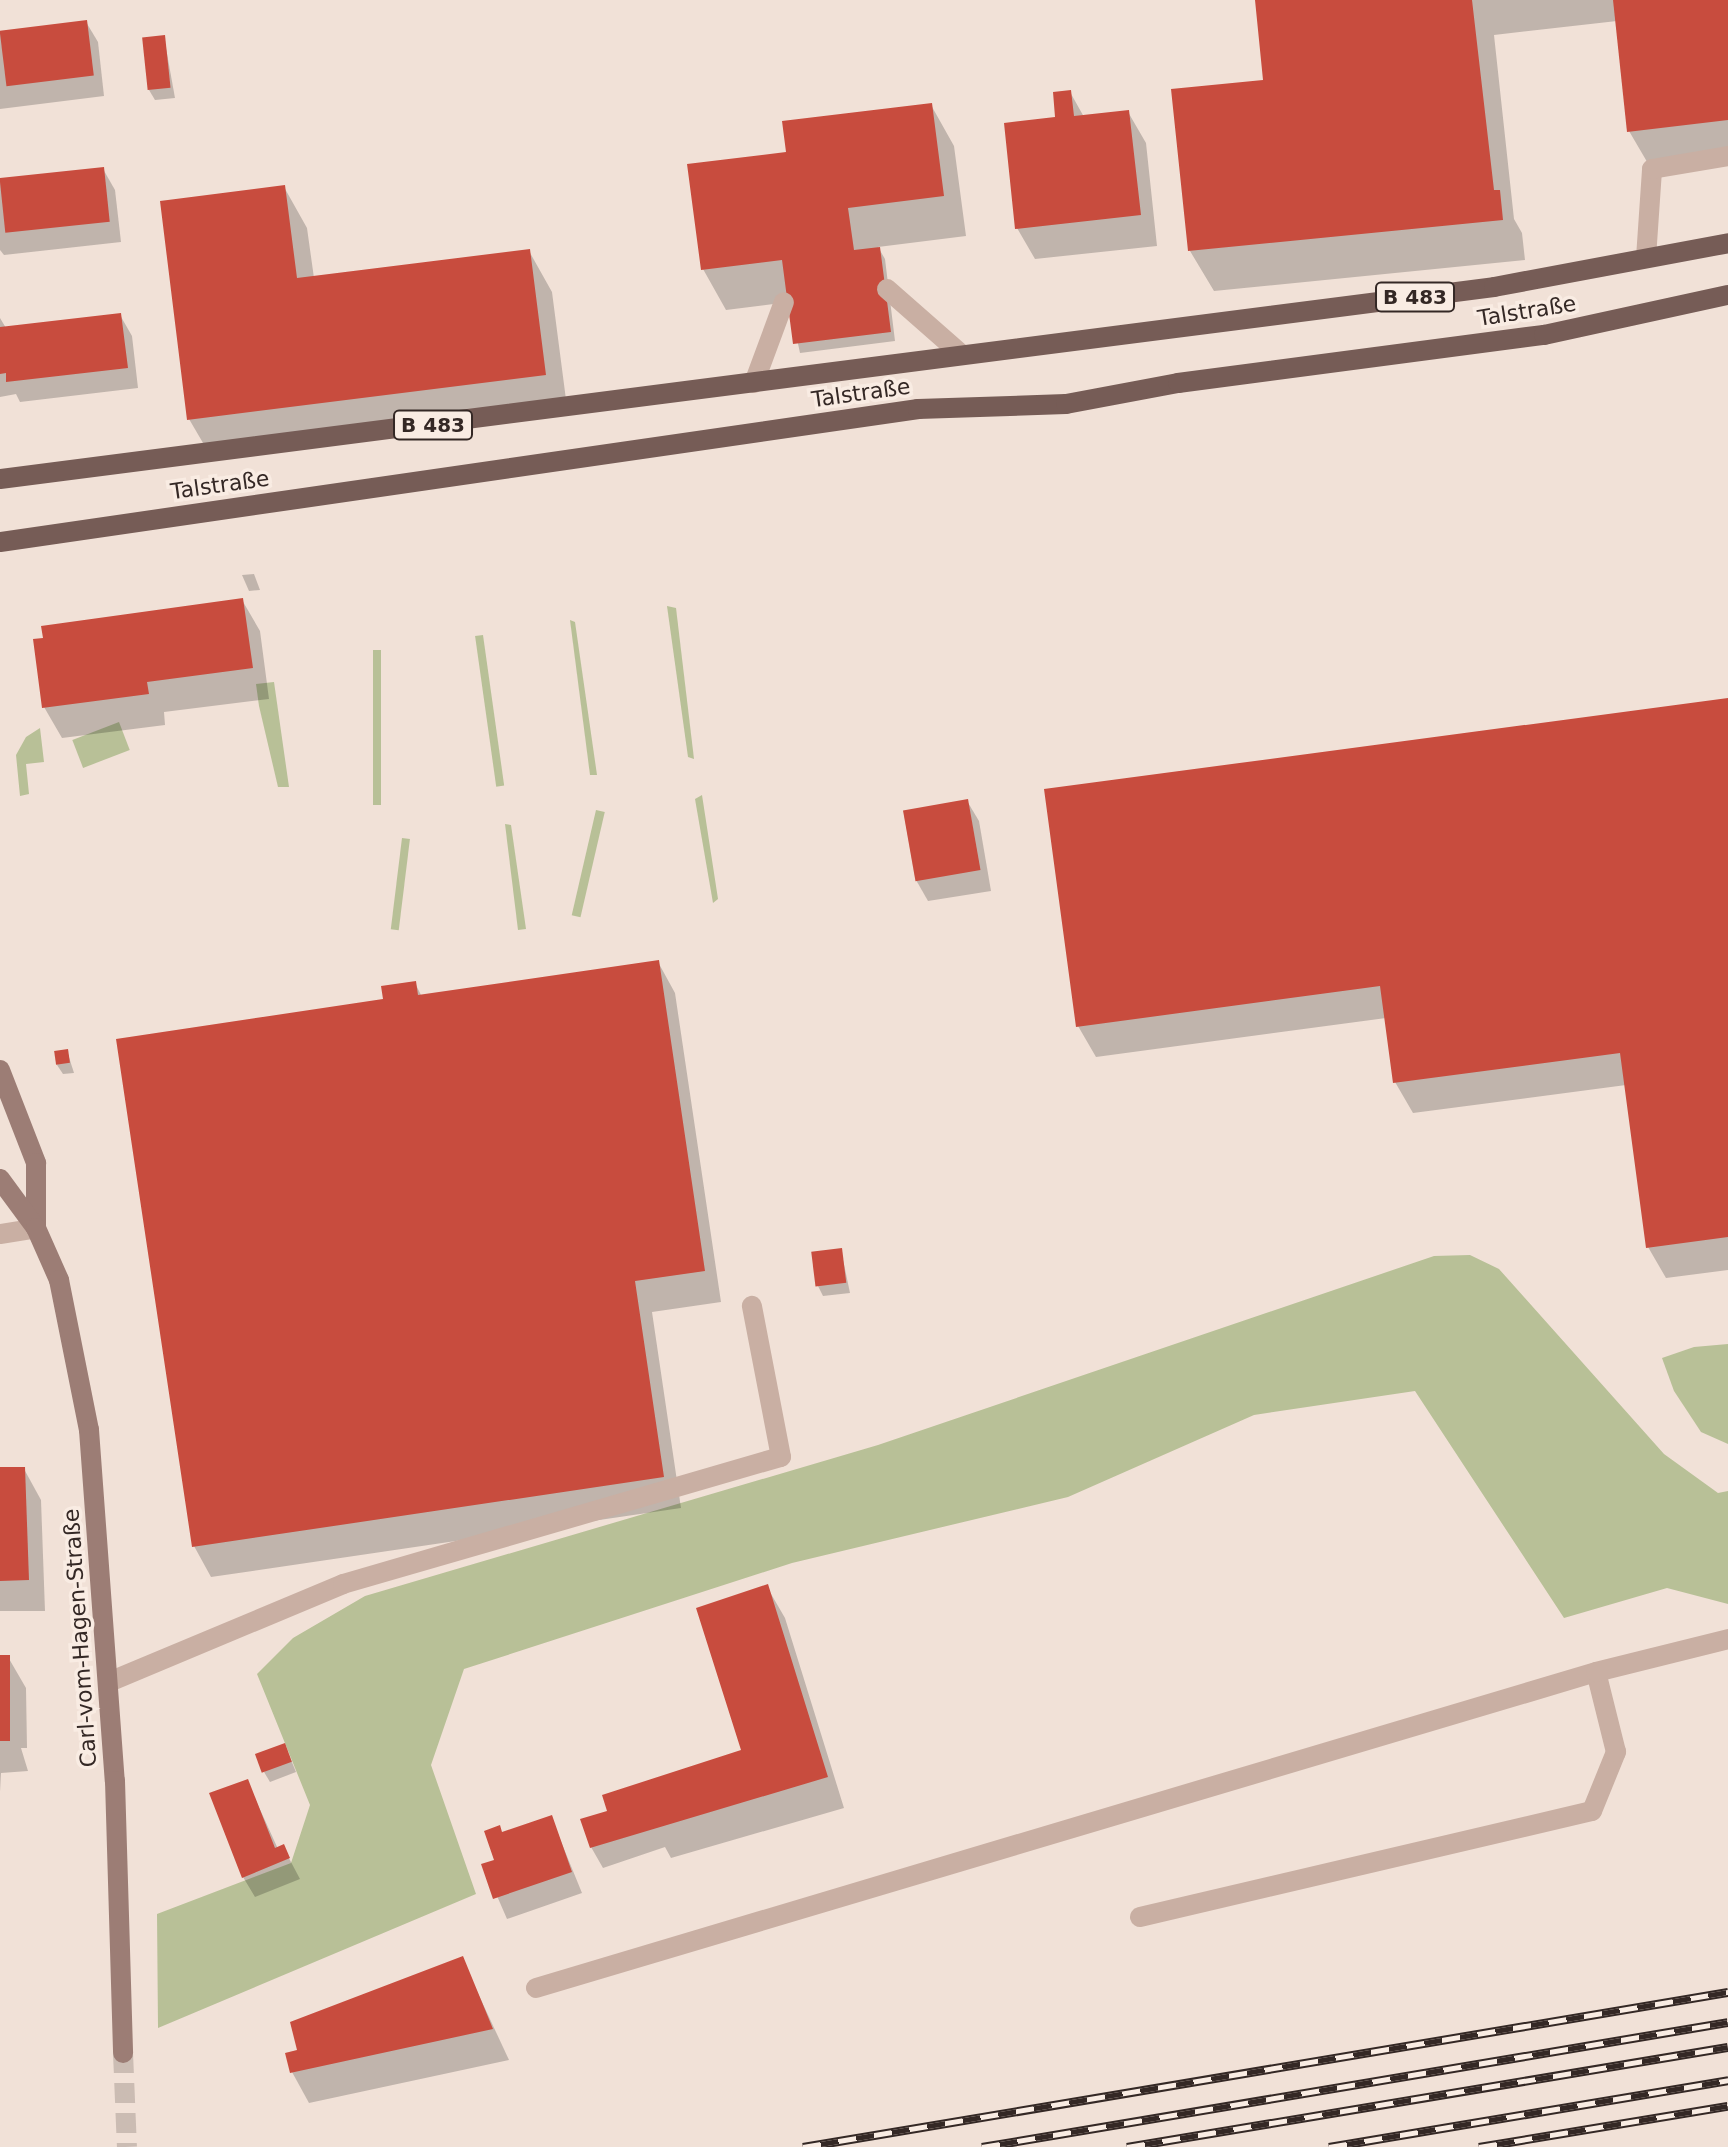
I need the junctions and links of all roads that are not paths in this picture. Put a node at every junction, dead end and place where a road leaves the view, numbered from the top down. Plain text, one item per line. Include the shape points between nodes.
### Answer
1 (1728, 156) edge
2 (1728, 243) edge
3 (1646, 258) junction
4 (887, 289) dead end
5 (1728, 295) edge
6 (784, 302) dead end
7 (962, 355) junction
8 (754, 383) junction
9 (0, 479) edge
10 (0, 542) edge
11 (0, 1070) edge
12 (0, 1179) edge
13 (36, 1228) junction
14 (0, 1234) edge
15 (752, 1306) dead end
16 (1728, 1639) edge
17 (1596, 1672) junction
18 (109, 1682) junction
19 (1140, 1917) dead end
20 (536, 1988) dead end
21 (123, 2053) tunnel mouth

1 - 3 street via 1652,169
2 - 3 main road, Talstraße / B 483
3 - 7 main road, Talstraße / B 483 via 1494,287
4 - 7 street
5 - 10 main road, Talstraße / B 483 via 1544,335 1178,383 1066,404 918,409
6 - 8 street
7 - 8 main road, Talstraße / B 483
8 - 9 main road, Talstraße / B 483
11 - 13 street, Carl-vom-Hagen-Straße via 36,1163
12 - 13 street, Carl-vom-Hagen-Straße
13 - 14 street
13 - 18 street, Carl-vom-Hagen-Straße via 59,1280 89,1430
15 - 18 street via 781,1457 343,1584
16 - 17 street
17 - 19 street via 1616,1752 1592,1811
17 - 20 street
18 - 21 street, Carl-vom-Hagen-Straße

